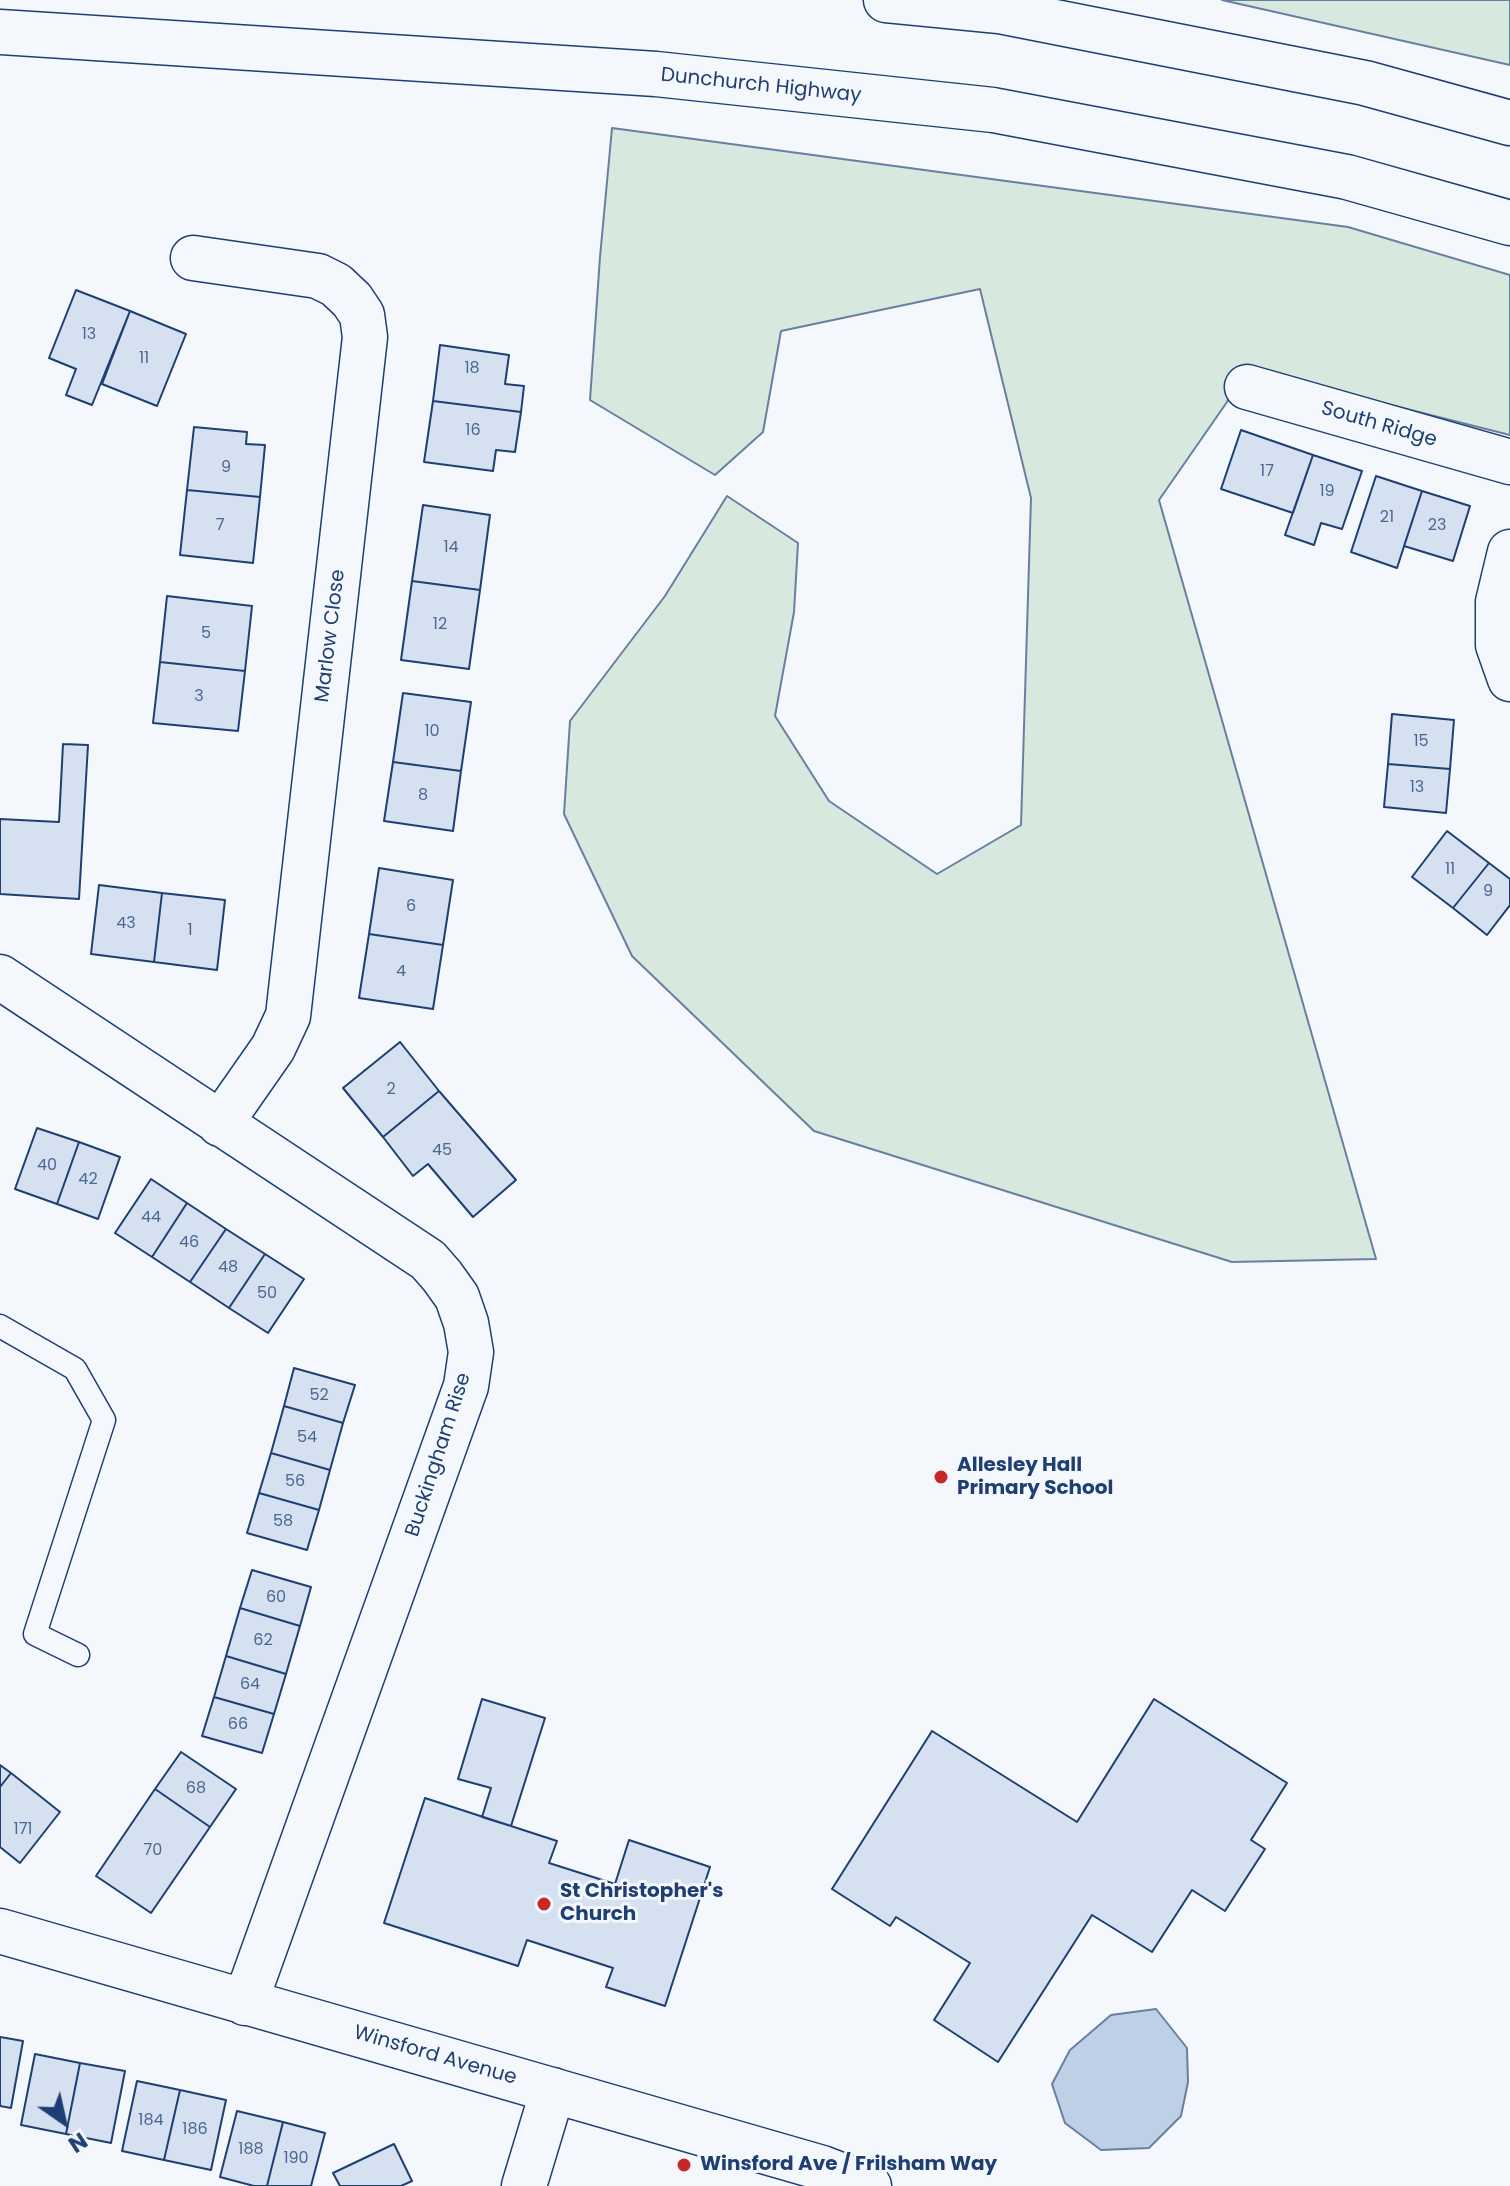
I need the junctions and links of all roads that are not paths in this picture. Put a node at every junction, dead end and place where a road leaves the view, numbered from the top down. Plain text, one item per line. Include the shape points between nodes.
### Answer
1 (886, 0) edge
2 (0, 32) edge
3 (1510, 123) edge
4 (1510, 223) edge
5 (193, 258) dead end
6 (1247, 387) dead end
7 (1510, 462) edge
8 (1510, 552) edge
9 (1510, 679) edge
10 (0, 977) edge
11 (220, 1124) junction
12 (0, 1326) edge
13 (78, 1655) dead end
14 (0, 1931) edge
15 (245, 2003) junction
16 (553, 2090) junction
17 (524, 2186) edge
18 (869, 2186) edge

1 - 3 main road via 999,11 1365,83
2 - 4 main road, Dunchurch Highway via 656,74 993,110 1347,177
5 - 11 main road, Marlow Close via 318,276 352,300 362,315 365,337 288,1016 273,1048
6 - 7 main road, South Ridge
8 - 9 main road via 1498,602 1498,645
10 - 11 main road, Buckingham Rise
11 - 15 main road, Buckingham Rise via 428,1260 457,1297 471,1352 466,1386
12 - 13 lane via 75,1369 104,1420 35,1634
14 - 15 main road, Winsford Avenue
15 - 16 main road, Winsford Avenue
16 - 17 main road
16 - 18 main road, Winsford Avenue

